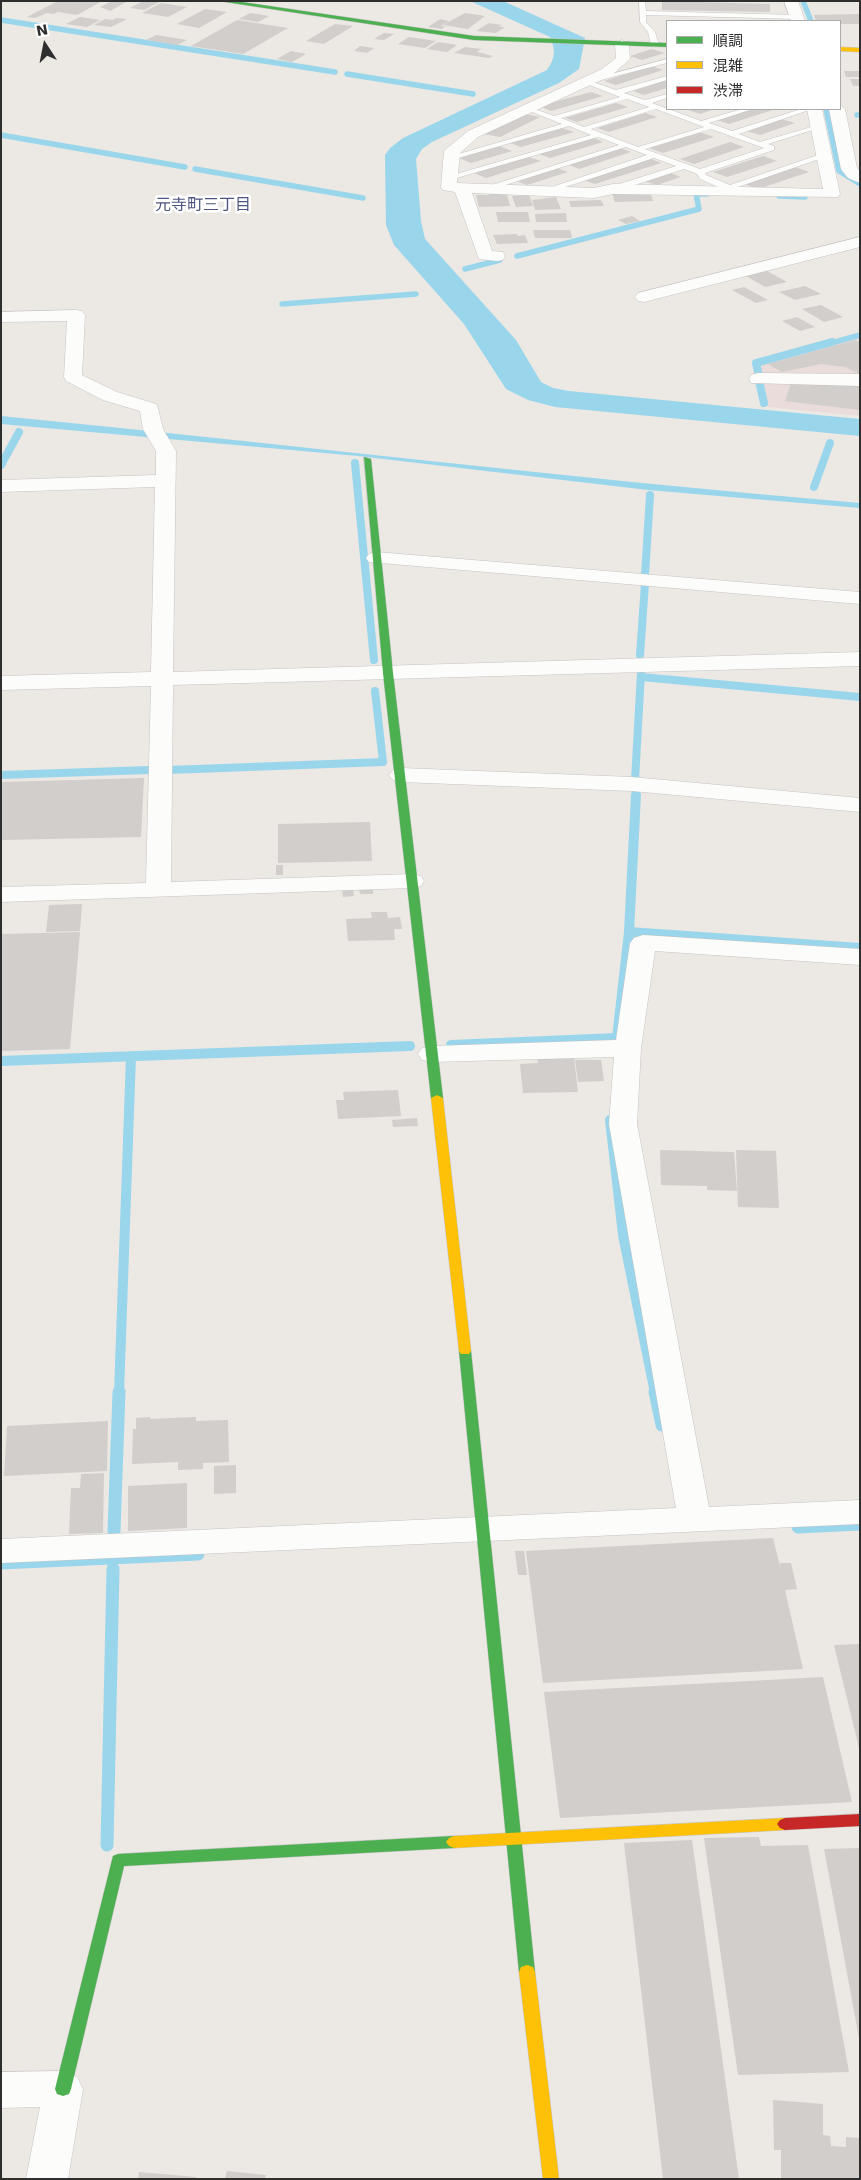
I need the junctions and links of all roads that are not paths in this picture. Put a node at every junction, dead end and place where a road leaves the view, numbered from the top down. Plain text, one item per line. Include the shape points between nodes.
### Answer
1 (222, 1) edge
2 (642, 1) edge
3 (791, 1) edge
4 (643, 13) junction
5 (798, 19) edge
6 (622, 44) junction
7 (654, 44) junction
8 (666, 45) edge
9 (841, 49) edge
10 (860, 50) edge
11 (666, 61) edge
12 (666, 78) edge
13 (586, 82) junction
14 (615, 93) junction
15 (666, 96) edge
16 (627, 97) junction
17 (644, 103) junction
18 (656, 107) junction
19 (526, 108) junction
20 (681, 110) edge
21 (746, 110) edge
22 (805, 110) edge
23 (815, 110) edge
24 (837, 110) edge
25 (672, 113) junction
26 (554, 118) junction
27 (701, 123) junction
28 (569, 124) junction
29 (711, 127) junction
30 (818, 127) junction
31 (584, 130) junction
32 (598, 134) junction
33 (732, 134) junction
34 (760, 144) junction
35 (626, 145) junction
36 (638, 149) junction
37 (655, 155) junction
38 (824, 156) junction
39 (452, 157) junction
40 (684, 166) junction
41 (700, 172) junction
42 (860, 178) edge
43 (456, 183) junction
44 (728, 188) junction
45 (483, 189) junction
46 (612, 189) junction
47 (544, 191) junction
48 (747, 192) junction
49 (860, 242) edge
50 (497, 256) dead end
51 (644, 297) dead end
52 (1, 317) edge
53 (758, 378) dead end
54 (860, 380) edge
55 (367, 459) dead end
56 (166, 482) junction
57 (1, 486) edge
58 (376, 558) junction
59 (860, 598) edge
60 (860, 659) edge
61 (388, 673) junction
62 (161, 678) junction
63 (1, 683) edge
64 (401, 775) junction
65 (860, 805) edge
66 (412, 882) junction
67 (158, 890) junction
68 (1, 895) edge
69 (860, 957) edge
70 (628, 1048) junction
71 (432, 1054) junction
72 (860, 1512) edge
73 (695, 1520) junction
74 (485, 1528) junction
75 (1, 1552) edge
76 (860, 1820) edge
77 (512, 1838) junction
78 (63, 2089) junction
79 (1, 2090) edge
80 (47, 2179) edge
81 (550, 2179) edge

1 - 6 street via 474,38
2 - 4 lane
3 - 5 street
4 - 5 lane
4 - 7 lane via 643,22
6 - 7 street
6 - 13 street via 623,59 607,72
7 - 8 street
9 - 10 street
11 - 13 lane
12 - 14 lane
13 - 14 lane
13 - 19 street
14 - 16 lane
15 - 17 lane
16 - 17 lane
16 - 26 lane
17 - 18 lane
18 - 25 lane
18 - 31 lane
19 - 26 lane
19 - 39 street via 473,134 452,151
20 - 25 lane
21 - 27 lane
22 - 33 lane
23 - 30 street
24 - 42 street via 849,169
25 - 27 lane
26 - 28 lane
27 - 29 lane
28 - 31 lane
28 - 39 lane
29 - 33 lane
29 - 36 lane
30 - 34 lane
30 - 38 street
31 - 32 lane
32 - 35 lane
32 - 43 lane
33 - 34 lane
34 - 41 lane via 771,148
35 - 36 lane
35 - 45 lane
36 - 37 lane
37 - 40 lane
37 - 47 lane
38 - 44 lane
38 - 48 street via 832,194
39 - 43 street
40 - 41 lane
40 - 46 lane
41 - 44 lane via 703,177
43 - 45 street
43 - 50 street via 485,254
44 - 48 lane
45 - 47 street
46 - 47 street via 594,193
46 - 48 street
49 - 51 street
52 - 56 street via 76,315 73,377 110,396 149,408 156,435 166,451
53 - 54 street
55 - 58 street
56 - 57 street
56 - 62 street
58 - 59 street
58 - 61 street
60 - 61 street
61 - 62 street
61 - 64 street
62 - 63 street
62 - 67 street
64 - 65 street via 632,784
64 - 66 street
66 - 67 street
66 - 71 street
67 - 68 street
69 - 70 street via 643,943
70 - 71 street
70 - 73 street via 623,1124
71 - 74 street
72 - 73 street
73 - 74 street
74 - 75 street
74 - 77 street
76 - 77 street
77 - 78 street via 118,1860
77 - 81 street
78 - 79 street
78 - 80 street

